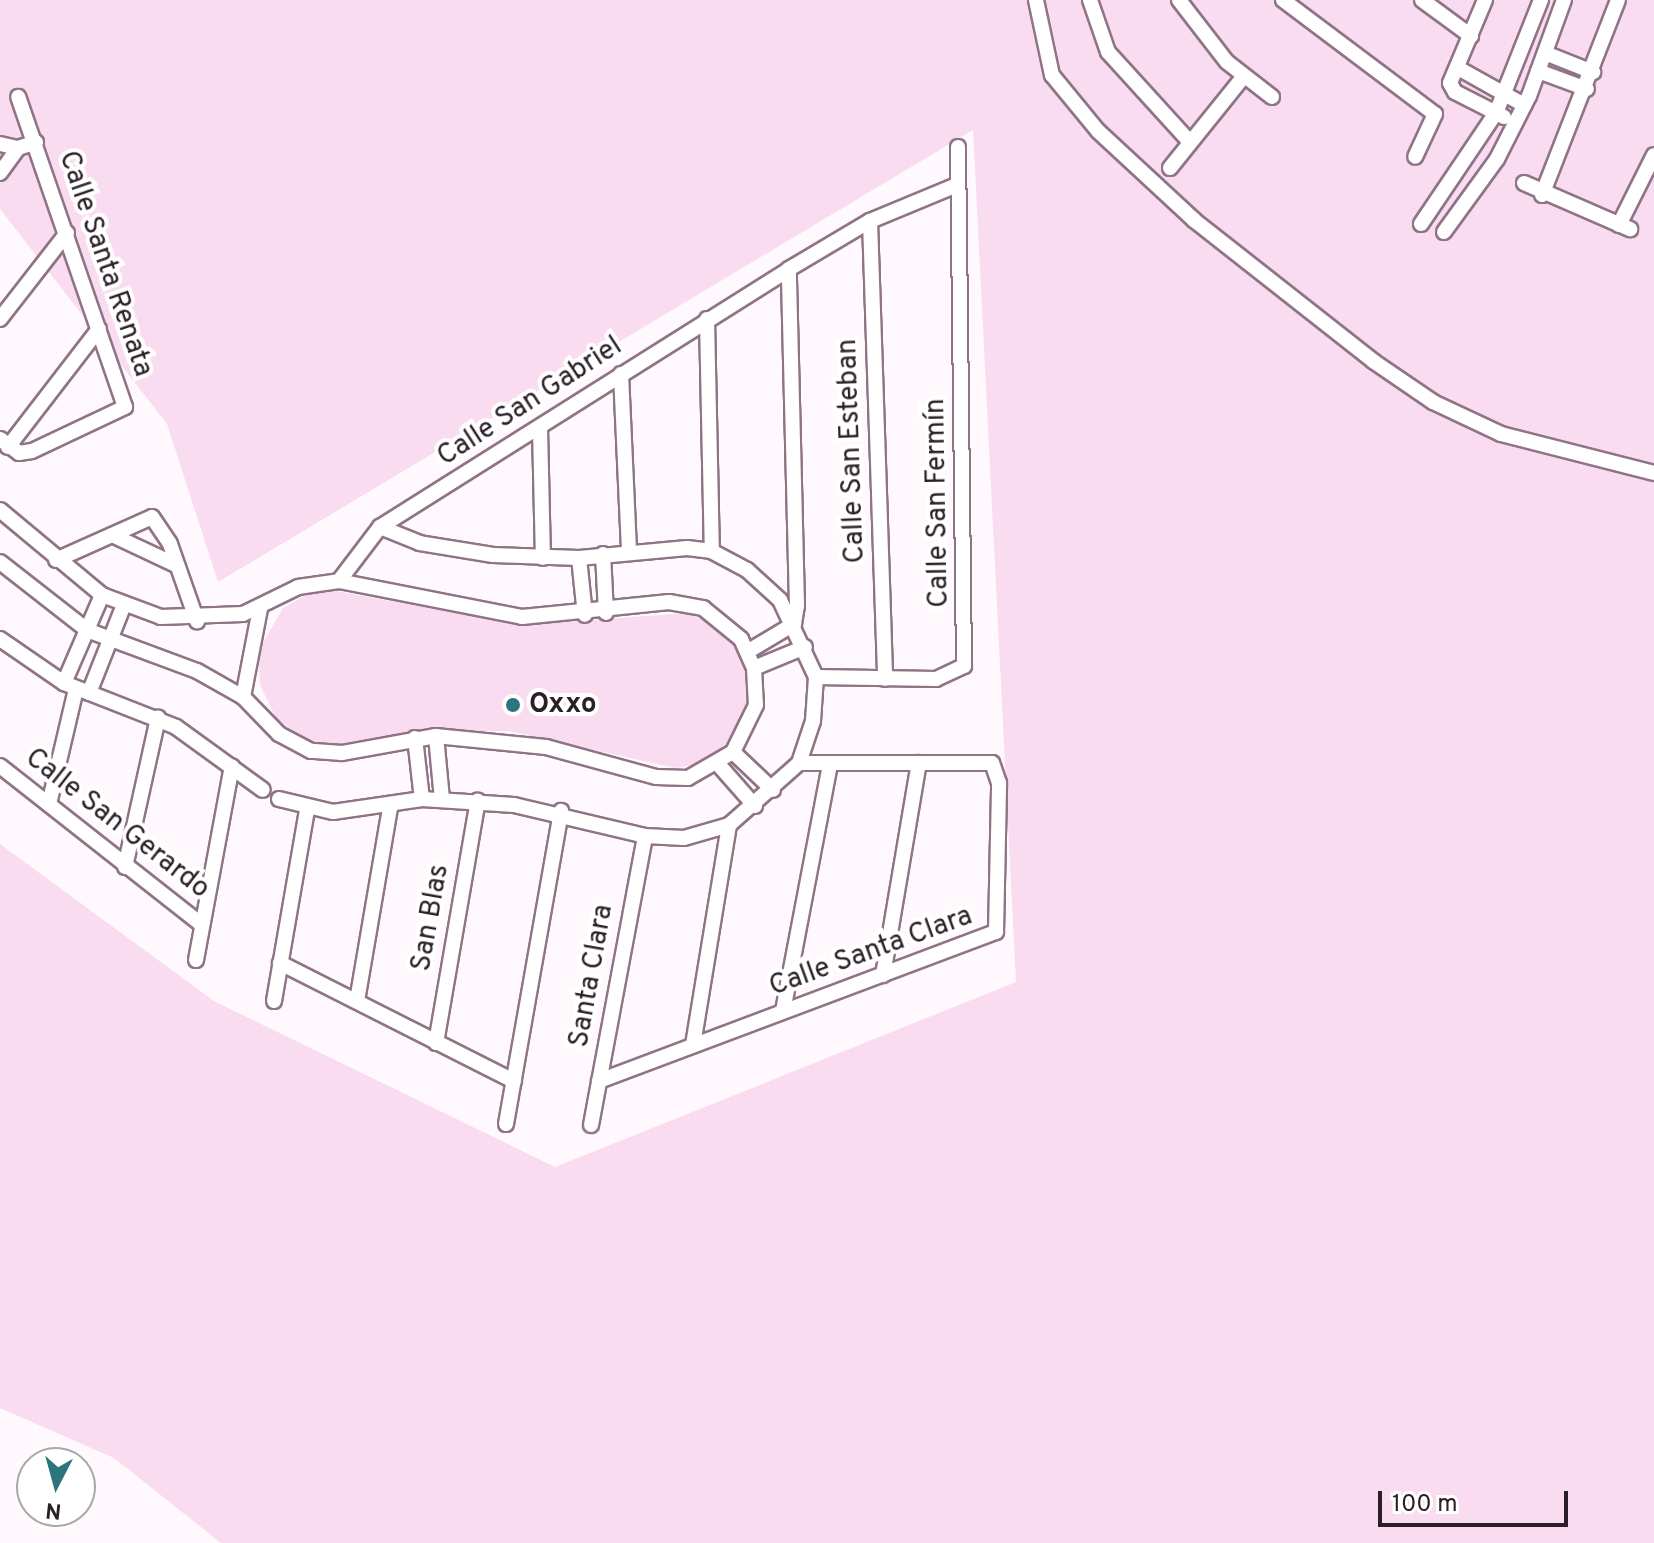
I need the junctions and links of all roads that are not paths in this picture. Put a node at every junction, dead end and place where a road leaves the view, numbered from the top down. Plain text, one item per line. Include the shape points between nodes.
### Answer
1 (1036, 0) edge
2 (1090, 0) edge
3 (1179, 0) edge
4 (1283, 0) edge
5 (1422, 0) edge
6 (1485, 0) edge
7 (1541, 0) edge
8 (1564, 0) edge
9 (1618, 0) edge
10 (1471, 36) junction
11 (1522, 54) junction
12 (1542, 62) junction
13 (1458, 68) junction
14 (1593, 72) junction
15 (1244, 76) junction
16 (1587, 89) junction
17 (1504, 94) junction
18 (18, 97) dead end
19 (1272, 97) dead end
20 (1524, 105) junction
21 (1496, 113) junction
22 (1515, 123) junction
23 (36, 142) junction
24 (1190, 142) junction
25 (0, 144) edge
26 (958, 147) dead end
27 (18, 148) junction
28 (1654, 155) edge
29 (1415, 157) dead end
30 (1170, 168) dead end
31 (0, 173) edge
32 (1456, 176) junction
33 (1524, 183) dead end
34 (957, 185) junction
35 (1477, 190) junction
36 (1542, 195) junction
37 (870, 221) junction
38 (1421, 224) dead end
39 (1444, 232) dead end
40 (67, 233) junction
41 (789, 269) junction
42 (0, 319) edge
43 (707, 319) junction
44 (99, 329) junction
45 (621, 374) junction
46 (540, 428) junction
47 (4, 443) edge
48 (1654, 473) edge
49 (0, 510) edge
50 (380, 527) junction
51 (112, 535) junction
52 (629, 550) junction
53 (712, 551) junction
54 (603, 554) junction
55 (543, 558) junction
56 (579, 558) junction
57 (56, 560) junction
58 (0, 562) edge
59 (176, 565) junction
60 (339, 581) junction
61 (102, 595) junction
62 (123, 607) junction
63 (260, 609) junction
64 (606, 613) junction
65 (585, 615) junction
66 (197, 621) junction
67 (794, 624) junction
68 (87, 630) junction
69 (0, 639) edge
70 (111, 640) junction
71 (805, 647) junction
72 (747, 652) junction
73 (754, 668) junction
74 (816, 677) junction
75 (885, 679) junction
76 (76, 688) junction
77 (243, 697) junction
78 (158, 718) junction
79 (436, 736) junction
80 (415, 738) junction
81 (733, 752) junction
82 (799, 763) junction
83 (919, 763) junction
84 (718, 764) junction
85 (830, 765) junction
86 (0, 766) edge
87 (232, 766) junction
88 (263, 790) dead end
89 (773, 790) junction
90 (279, 799) dead end
91 (422, 799) junction
92 (442, 799) junction
93 (478, 801) junction
94 (49, 804) junction
95 (755, 806) junction
96 (390, 807) junction
97 (307, 810) junction
98 (561, 811) junction
99 (729, 825) junction
100 (645, 836) junction
101 (125, 867) junction
102 (201, 924) junction
103 (196, 960) dead end
104 (280, 963) junction
105 (883, 975) junction
106 (274, 1001) dead end
107 (357, 1001) junction
108 (783, 1011) junction
109 (436, 1043) junction
110 (693, 1045) junction
111 (514, 1081) junction
112 (599, 1081) junction
113 (506, 1124) dead end
114 (591, 1125) dead end

1 - 48 street via 1052,75 1098,131 1212,235 1373,361 1433,402 1501,434
2 - 24 street via 1108,52
3 - 15 street
4 - 29 street via 1435,114
5 - 10 street
6 - 10 street
7 - 11 street
8 - 12 street
9 - 14 street
10 - 13 street
11 - 12 street
11 - 17 street
12 - 14 street
12 - 16 street
12 - 20 street
13 - 17 street
13 - 21 street via 1450,83 1455,92
14 - 16 street
15 - 19 street
15 - 24 street
16 - 36 street
17 - 20 street
17 - 21 street
18 - 23 street, Calle Santa Renata
20 - 22 street
21 - 22 street
21 - 32 street
22 - 35 street
23 - 27 street
23 - 40 street, Calle Santa Renata
24 - 30 street
25 - 27 street
26 - 34 street, Calle San Fermín
27 - 31 street
28 - 36 street via 1624,227
32 - 35 street
32 - 38 street
33 - 36 street
34 - 37 street
34 - 75 street, Calle San Fermín via 966,658 961,672 947,678
35 - 39 street
37 - 41 street
37 - 75 street, Calle San Esteban
40 - 42 street
40 - 44 street, Calle Santa Renata
41 - 43 street, Calle San Gabriel
41 - 67 street
43 - 45 street, Calle San Gabriel
43 - 53 street
44 - 47 street
44 - 47 street, Calle Santa Renata via 121,385 120,412 32,451
45 - 46 street, Calle San Gabriel
45 - 52 street
46 - 50 street, Calle San Gabriel
46 - 55 street
49 - 57 street
50 - 55 street via 442,548
50 - 60 street, Calle San Gabriel
51 - 57 street
51 - 59 street
51 - 59 street via 152,517
52 - 53 street
52 - 54 street
53 - 67 street via 771,588
54 - 56 street
54 - 64 street
55 - 56 street
56 - 65 street
57 - 61 street
58 - 68 street
59 - 66 street
60 - 63 street via 298,587
60 - 65 street via 484,613
61 - 62 street
61 - 68 street
62 - 66 street
62 - 70 street
63 - 66 street
63 - 77 street
64 - 65 street
64 - 72 street via 669,602 703,608 734,629
67 - 71 street
67 - 72 street
68 - 70 street
68 - 76 street
69 - 76 street
70 - 76 street
70 - 77 street via 181,663
71 - 73 street
71 - 74 street
72 - 73 street
73 - 81 street via 753,719
74 - 75 street, Calle San Fermín
74 - 82 street via 813,721
76 - 78 street
76 - 94 street
77 - 80 street via 279,734 311,751 342,753
78 - 87 street
78 - 101 street
79 - 80 street
79 - 84 street via 546,747 675,779
79 - 92 street
80 - 91 street
81 - 84 street
81 - 89 street
82 - 85 street, Calle Santa Clara
82 - 89 street
83 - 85 street, Calle Santa Clara
83 - 105 street
83 - 105 street, Calle Santa Clara via 995,766 999,926 987,939
84 - 95 street
85 - 108 street
86 - 94 street, Calle San Gerardo
87 - 88 street
87 - 102 street
89 - 95 street
90 - 97 street
91 - 92 street
91 - 96 street
92 - 93 street
93 - 98 street
93 - 109 street, San Blas
94 - 101 street, Calle San Gerardo
95 - 99 street
96 - 97 street
96 - 107 street
97 - 104 street
98 - 100 street
98 - 111 street
99 - 100 street via 702,836
99 - 110 street
100 - 112 street, Santa Clara
101 - 102 street, Calle San Gerardo
102 - 103 street
104 - 106 street
104 - 107 street
105 - 108 street, Calle Santa Clara
107 - 109 street
108 - 110 street, Calle Santa Clara
109 - 111 street
110 - 112 street, Calle Santa Clara
111 - 113 street
112 - 114 street, Santa Clara

